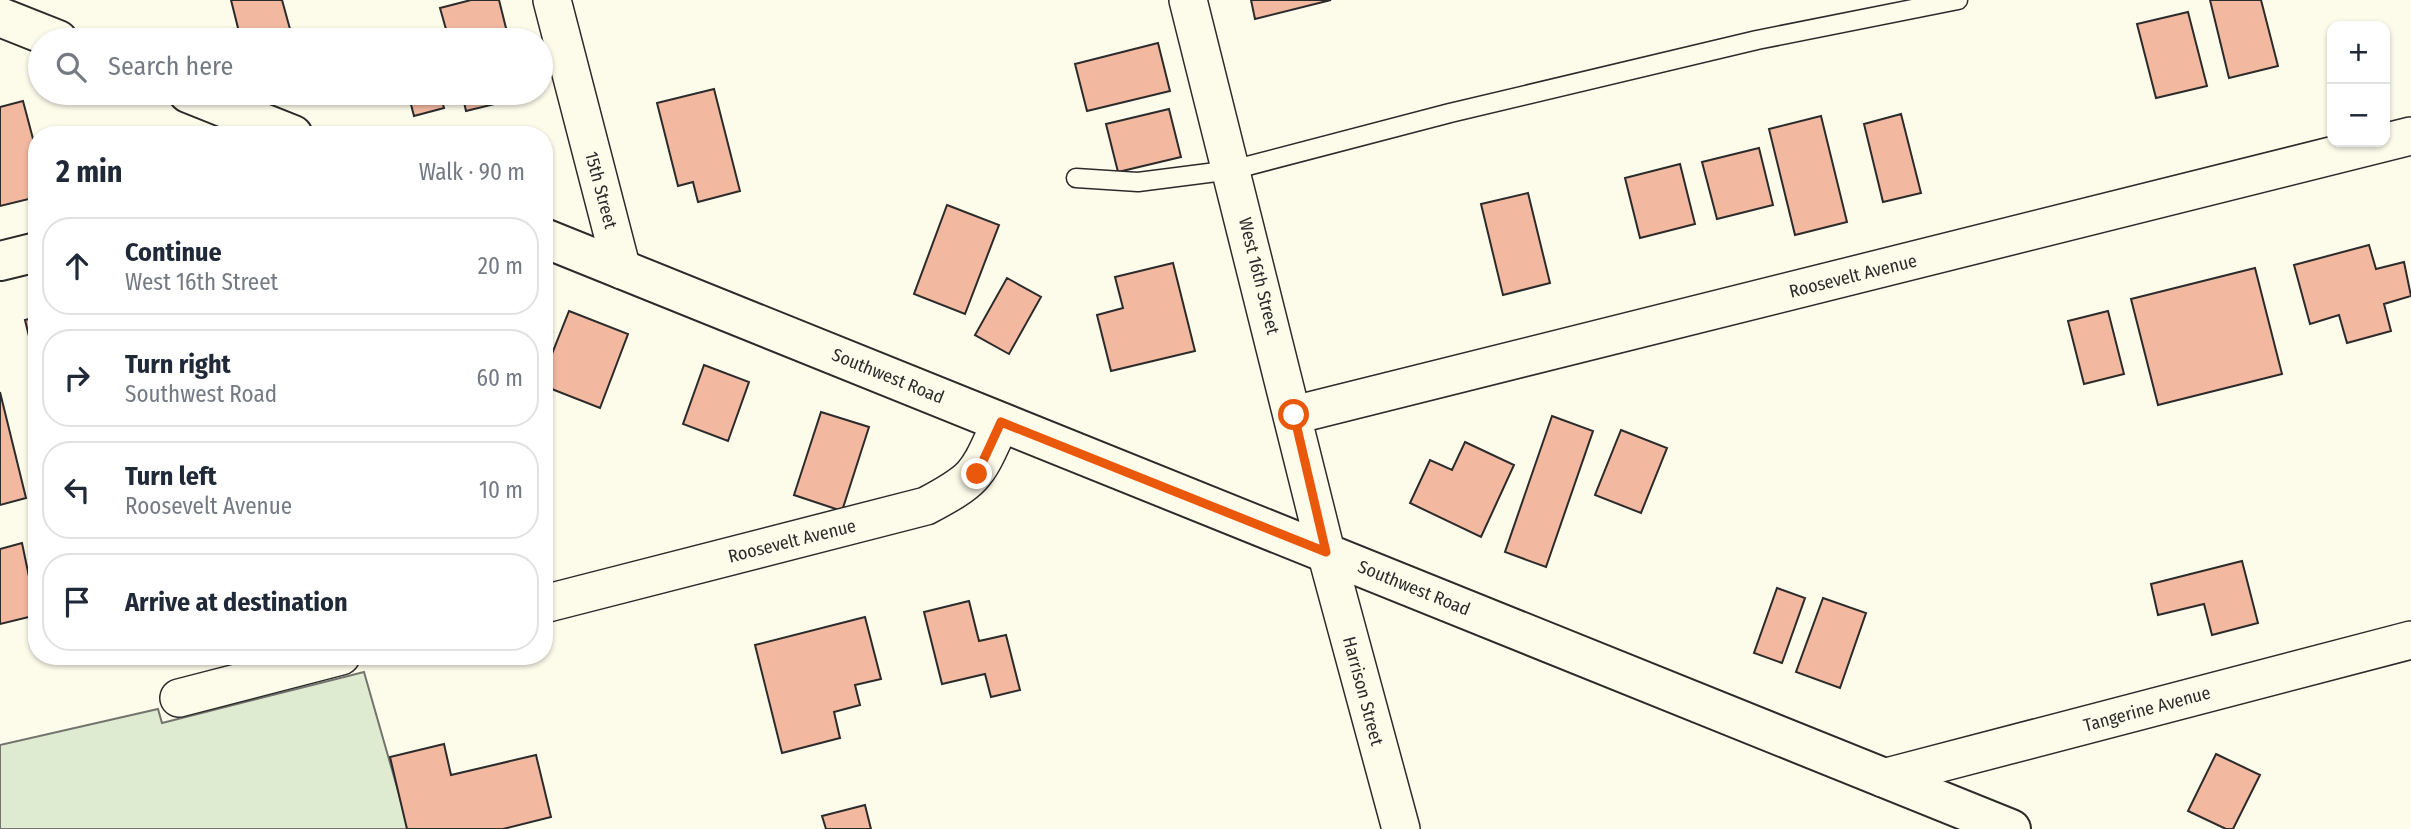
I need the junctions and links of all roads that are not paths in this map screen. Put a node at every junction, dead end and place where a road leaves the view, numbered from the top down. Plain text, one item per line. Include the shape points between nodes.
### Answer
1 (552, 0) edge
2 (1188, 0) edge
3 (1958, 0) edge
4 (0, 17) edge
5 (28, 28) edge
6 (218, 105) edge
7 (270, 126) edge
8 (2411, 136) edge
9 (1232, 170) junction
10 (1076, 178) dead end
11 (553, 242) edge
12 (28, 254) edge
13 (0, 261) edge
14 (622, 270) junction
15 (1294, 415) junction
16 (1001, 422) junction
17 (1326, 552) junction
18 (553, 602) edge
19 (2411, 640) edge
20 (306, 665) edge
21 (179, 698) dead end
22 (1883, 778) junction
23 (1401, 829) edge
24 (2011, 829) edge

1 - 14 street, 15th Street
2 - 9 street, West 16th Street
3 - 9 lane via 1757,40
4 - 5 street
6 - 7 street
8 - 15 street, Roosevelt Avenue
9 - 10 lane via 1138,182
9 - 15 street, West 16th Street
11 - 14 street, Southwest Road
12 - 13 street
14 - 16 street, Southwest Road
15 - 17 street, West 16th Street
16 - 17 street, Southwest Road
16 - 18 street, Roosevelt Avenue via 977,474 926,506
17 - 22 street, Southwest Road
17 - 23 street, Harrison Street
19 - 22 street, Tangerine Avenue
20 - 21 street
22 - 24 street, Southwest Road

